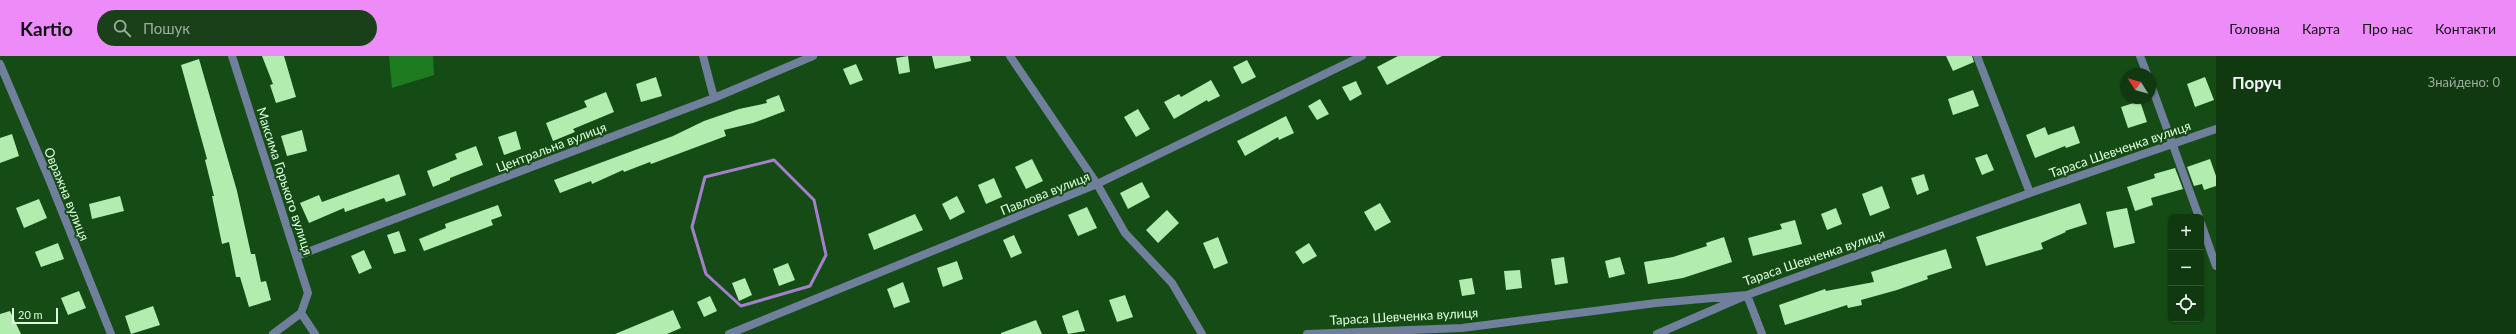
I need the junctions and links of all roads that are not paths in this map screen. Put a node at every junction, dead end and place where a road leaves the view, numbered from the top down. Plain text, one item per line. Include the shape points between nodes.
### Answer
1 (232, 56) edge
2 (703, 56) edge
3 (813, 56) edge
4 (1010, 56) edge
5 (1362, 56) edge
6 (1977, 56) edge
7 (2140, 56) edge
8 (0, 64) edge
9 (2145, 68) edge
10 (714, 98) junction
11 (2156, 98) edge
12 (2216, 129) edge
13 (2173, 144) junction
14 (1097, 184) junction
15 (2030, 193) junction
16 (2198, 214) edge
17 (2204, 232) edge
18 (297, 256) junction
19 (2216, 266) edge
20 (1747, 295) junction
21 (301, 313) junction
22 (1460, 331) edge
23 (111, 334) edge
24 (273, 334) edge
25 (315, 334) edge
26 (729, 334) edge
27 (1202, 334) edge
28 (1308, 334) edge
29 (1657, 334) edge
30 (1762, 334) edge

1 - 18 street, Максима Горького вулиця
2 - 10 street
3 - 10 street, Центральна вулиця
4 - 14 street
5 - 14 street, Павлова вулиця
6 - 15 street
7 - 9 street
8 - 23 street, Овражна вулиця
10 - 18 street, Центральна вулиця
11 - 13 street
12 - 13 street, Тараса Шевченка вулиця
13 - 15 street, Тараса Шевченка вулиця
13 - 16 street
14 - 26 street, Павлова вулиця
14 - 27 street via 1125,233 1172,283
15 - 20 street, Тараса Шевченка вулиця
17 - 19 street
18 - 21 street, Максима Горького вулиця via 308,293
20 - 22 street, Тараса Шевченка вулиця via 1656,303
20 - 29 street
20 - 30 street
21 - 24 street
21 - 25 street
22 - 28 street, Тараса Шевченка вулиця

